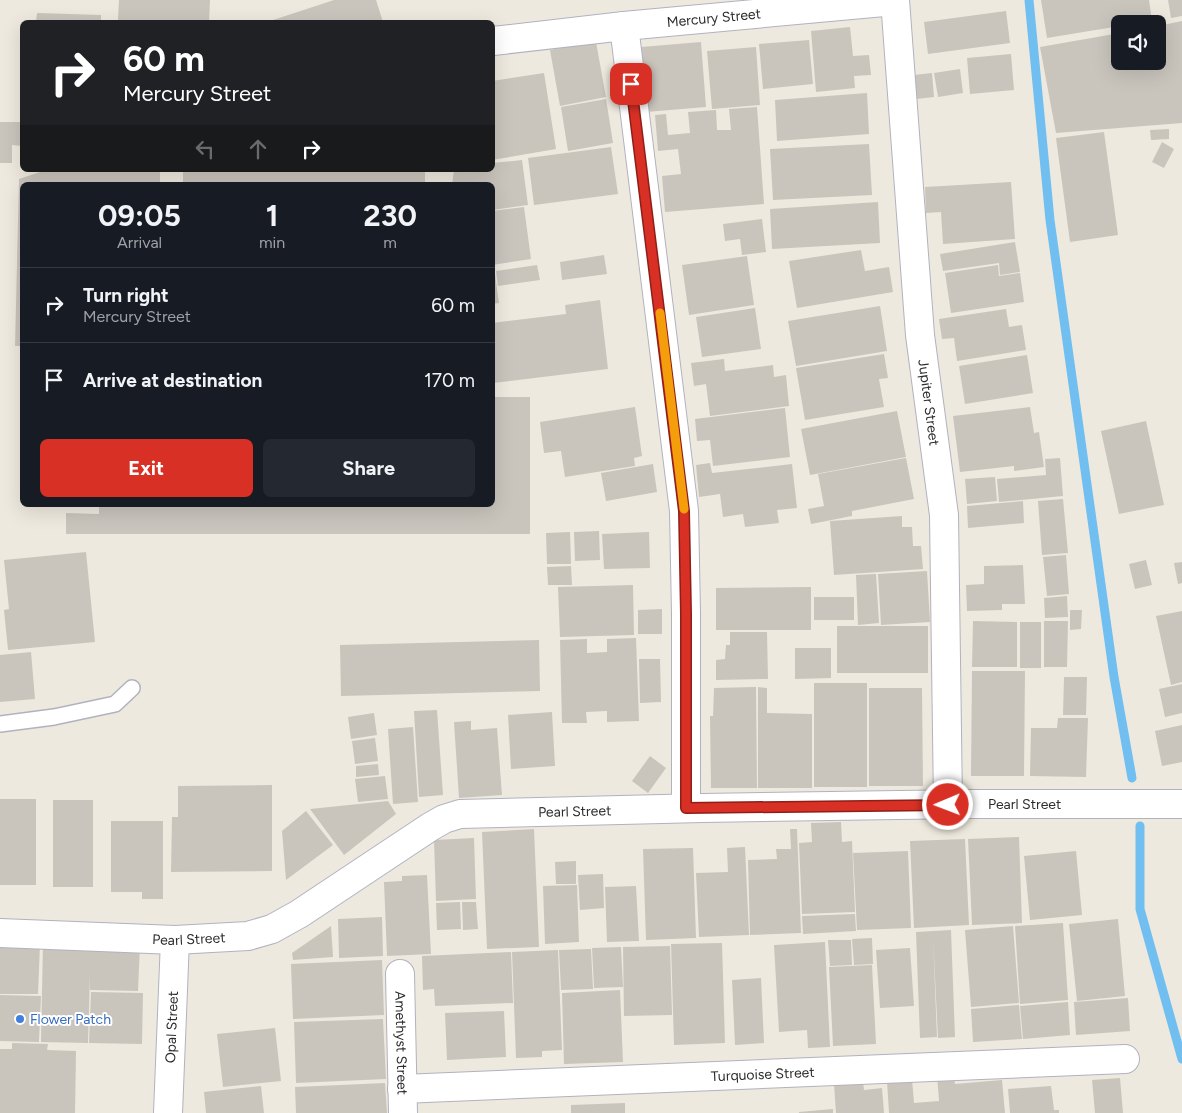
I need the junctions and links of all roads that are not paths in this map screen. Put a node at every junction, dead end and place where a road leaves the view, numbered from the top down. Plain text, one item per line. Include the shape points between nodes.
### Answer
1 (895, 1) edge
2 (624, 26) junction
3 (495, 41) edge
4 (132, 688) dead end
5 (0, 724) edge
6 (1182, 804) edge
7 (948, 805) junction
8 (686, 808) junction
9 (0, 933) edge
10 (175, 940) junction
11 (400, 974) dead end
12 (1125, 1058) dead end
13 (402, 1101) edge
14 (168, 1113) edge

1 - 2 street, Mercury Street
1 - 7 street, Jupiter Street via 920,335 944,515
2 - 3 street, Mercury Street
2 - 8 street via 684,511
4 - 5 lane via 115,704
6 - 7 street, Pearl Street
7 - 8 street, Pearl Street
8 - 10 street, Pearl Street via 460,814 437,823 272,929 248,936
9 - 10 street, Pearl Street
10 - 14 street, Opal Street
11 - 13 street, Amethyst Street
12 - 13 street, Turquoise Street

